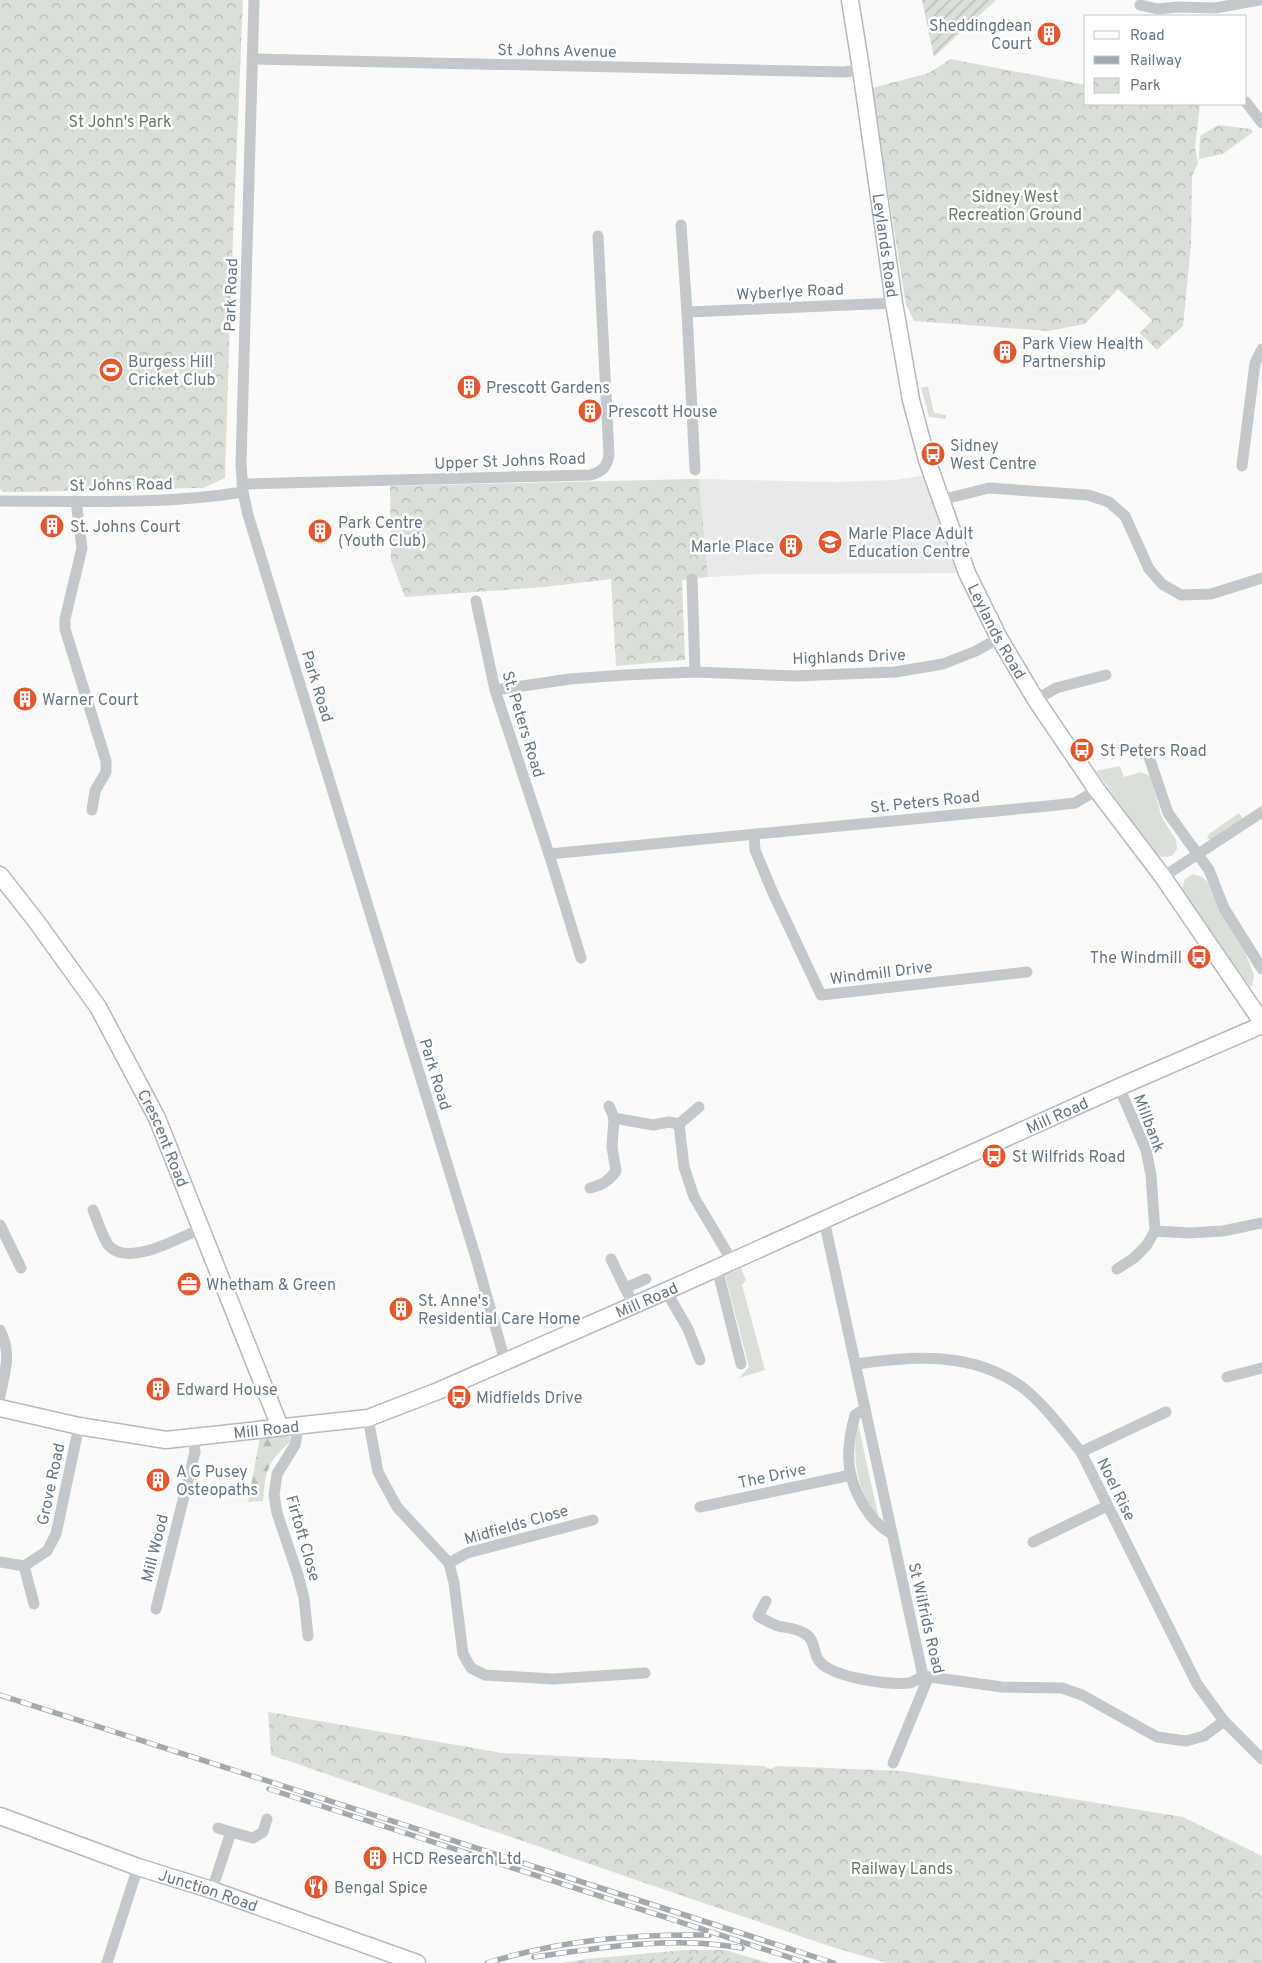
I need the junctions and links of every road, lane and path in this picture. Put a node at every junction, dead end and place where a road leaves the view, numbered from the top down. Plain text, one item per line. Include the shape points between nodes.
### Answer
1 (254, 0) edge
2 (850, 0) edge
3 (1259, 0) edge
4 (1140, 5) dead end
5 (1216, 12) edge
6 (252, 59) junction
7 (862, 69) junction
8 (1247, 103) edge
9 (1262, 123) edge
10 (681, 225) dead end
11 (598, 236) dead end
12 (894, 303) junction
13 (687, 312) junction
14 (1262, 349) edge
15 (1242, 466) dead end
16 (695, 470) dead end
17 (242, 488) junction
18 (941, 500) junction
19 (0, 501) edge
20 (76, 501) junction
21 (1262, 578) edge
22 (692, 579) dead end
23 (476, 601) dead end
24 (999, 638) junction
25 (695, 672) junction
26 (1106, 674) dead end
27 (495, 690) junction
28 (1036, 700) junction
29 (1149, 757) dead end
30 (1097, 790) junction
31 (92, 810) dead end
32 (1262, 812) edge
33 (754, 835) junction
34 (549, 854) junction
35 (1198, 855) junction
36 (0, 875) edge
37 (1162, 877) junction
38 (582, 958) dead end
39 (1262, 969) edge
40 (1027, 972) dead end
41 (1262, 1024) edge
42 (1119, 1087) junction
43 (609, 1106) dead end
44 (700, 1107) dead end
45 (614, 1118) junction
46 (679, 1124) junction
47 (590, 1188) dead end
48 (92, 1210) dead end
49 (824, 1220) junction
50 (1262, 1223) edge
51 (0, 1225) edge
52 (200, 1228) junction
53 (1154, 1231) junction
54 (611, 1259) dead end
55 (724, 1264) junction
56 (21, 1268) dead end
57 (1117, 1269) dead end
58 (646, 1279) dead end
59 (625, 1288) junction
60 (666, 1291) junction
61 (634, 1305) junction
62 (0, 1330) edge
63 (700, 1360) dead end
64 (505, 1361) junction
65 (741, 1364) dead end
66 (856, 1364) junction
67 (1262, 1368) edge
68 (1227, 1377) dead end
69 (0, 1396) edge
70 (0, 1408) edge
71 (865, 1409) junction
72 (1166, 1412) dead end
73 (368, 1418) junction
74 (299, 1424) junction
75 (79, 1426) junction
76 (280, 1427) junction
77 (194, 1436) junction
78 (1081, 1452) junction
79 (850, 1475) junction
80 (1107, 1506) junction
81 (700, 1507) dead end
82 (592, 1520) dead end
83 (892, 1534) junction
84 (1033, 1542) dead end
85 (0, 1562) edge
86 (449, 1563) junction
87 (24, 1566) junction
88 (766, 1601) dead end
89 (34, 1604) dead end
90 (156, 1609) dead end
91 (308, 1636) dead end
92 (645, 1673) dead end
93 (925, 1677) junction
94 (1224, 1721) junction
95 (1262, 1759) edge
96 (893, 1763) dead end
97 (0, 1816) edge
98 (267, 1819) dead end
99 (218, 1828) dead end
100 (232, 1832) junction
101 (138, 1867) junction
102 (212, 1890) junction
103 (107, 1963) edge
104 (417, 1963) edge

1 - 6 street, Park Road
2 - 7 street, Leylands Road
3 - 5 street
4 - 5 street
6 - 7 street, St Johns Avenue via 845,72
6 - 17 street, Park Road
7 - 12 street, Leylands Road
8 - 9 street
10 - 13 street
11 - 17 street, Upper St Johns Road via 609,455 598,473
12 - 13 street, Wyberlye Road
12 - 18 street, Leylands Road via 911,400 926,460
13 - 16 street
14 - 15 street via 1255,363
17 - 20 street, St Johns Road via 217,497
17 - 64 street, Park Road
18 - 21 street via 989,488 1088,495 1109,502 1125,516 1149,569 1162,584 1181,595 1211,594
18 - 24 street, Leylands Road via 967,573
19 - 20 street, St Johns Road
20 - 31 street via 82,548 65,628 106,761 106,772 95,790
22 - 25 street
23 - 27 street, St. Peters Road
24 - 25 street, Highlands Drive via 943,664 895,672 795,676
24 - 28 street, Leylands Road
25 - 27 street, Highlands Drive via 600,676
26 - 28 street via 1056,688
27 - 34 street, St. Peters Road
28 - 30 street, Leylands Road
29 - 35 street via 1168,813
30 - 33 street, St. Peters Road via 1075,803
30 - 37 street, Leylands Road
32 - 35 street
33 - 34 street, St. Peters Road
33 - 40 street, Windmill Drive via 755,850 773,894 821,996
34 - 38 street, St. Peters Road
35 - 37 street
35 - 39 street via 1209,870 1224,908
36 - 52 street, Crescent Road via 98,1007 157,1118
37 - 41 street, Leylands Road
41 - 42 street, Mill Road
42 - 49 street, Mill Road
42 - 53 street, Millbank via 1146,1150 1151,1175
43 - 45 street
44 - 46 street
45 - 46 street
45 - 47 street via 612,1147 616,1171 610,1180
46 - 55 street via 684,1167
48 - 52 street via 109,1246 120,1253 141,1253
49 - 55 street, Mill Road
49 - 66 street, St Wilfrids Road
50 - 53 street via 1223,1231
51 - 56 street
52 - 76 street, Crescent Road
53 - 57 street via 1146,1246
54 - 59 street
55 - 60 street, Mill Road
55 - 65 street
58 - 59 street
59 - 61 street
60 - 61 street, Mill Road
60 - 63 street via 688,1329
61 - 64 street, Mill Road
62 - 69 street via 8,1358
64 - 73 street, Mill Road
66 - 71 street, St Wilfrids Road
66 - 78 street, Noel Rise via 898,1358 941,1358 985,1366 1022,1387 1055,1419
67 - 68 street
70 - 75 street, Mill Road
71 - 79 street via 855,1415 850,1432
71 - 83 street, St Wilfrids Road
72 - 78 street
73 - 74 street, Mill Road
73 - 86 street via 378,1472 397,1507
74 - 76 street, Mill Road
74 - 91 street, Firtoft Close via 295,1444 277,1474 274,1495 304,1598
75 - 77 street, Mill Road via 166,1440
75 - 87 street, Grove Road via 56,1534 47,1551
76 - 77 street, Mill Road
77 - 90 street, Mill Wood via 195,1452
78 - 80 street, Noel Rise
79 - 81 street, The Drive
79 - 83 street via 868,1512 881,1528
80 - 84 street
80 - 94 street, Noel Rise via 1197,1684
82 - 86 street, Midfields Close via 467,1553
83 - 93 street, St Wilfrids Road
85 - 87 street
86 - 92 street via 463,1654 478,1673 553,1678
87 - 89 street
88 - 93 street via 758,1616 777,1626 806,1633 814,1644 818,1661 828,1668 889,1684 911,1683
93 - 94 street via 1002,1687 1062,1688 1082,1695 1157,1737 1186,1741 1204,1736
93 - 96 street, St Wilfrids Road
94 - 95 street, Noel Rise
97 - 101 street, Junction Road
98 - 100 street via 263,1832 253,1838
99 - 100 street
100 - 102 street
101 - 102 street, Junction Road
101 - 103 street
102 - 104 street, Junction Road

